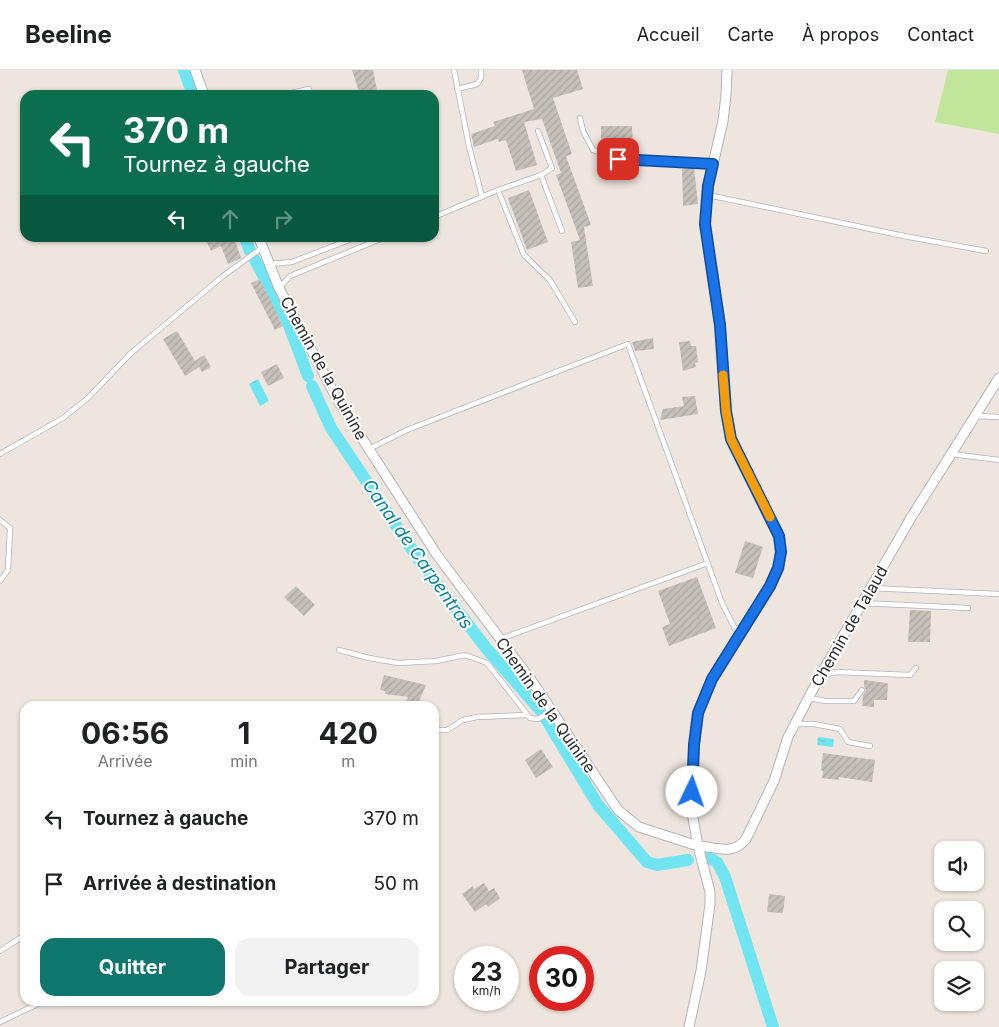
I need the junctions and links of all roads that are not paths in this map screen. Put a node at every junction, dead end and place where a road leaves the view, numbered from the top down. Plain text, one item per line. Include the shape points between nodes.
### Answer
1 (195, 70) edge
2 (454, 70) edge
3 (481, 70) edge
4 (727, 70) edge
5 (457, 89) junction
6 (202, 90) edge
7 (580, 118) dead end
8 (538, 131) dead end
9 (713, 164) junction
10 (541, 175) junction
11 (498, 190) junction
12 (707, 194) junction
13 (482, 196) junction
14 (439, 214) edge
15 (562, 231) dead end
16 (261, 242) edge
17 (344, 242) edge
18 (373, 242) edge
19 (263, 247) junction
20 (986, 251) dead end
21 (270, 264) junction
22 (279, 288) junction
23 (574, 322) dead end
24 (999, 378) edge
25 (975, 416) junction
26 (999, 417) edge
27 (369, 449) junction
28 (0, 454) edge
29 (950, 454) junction
30 (999, 460) edge
31 (0, 520) edge
32 (708, 564) junction
33 (0, 581) edge
34 (870, 588) junction
35 (999, 594) edge
36 (862, 603) junction
37 (968, 608) dead end
38 (744, 628) junction
39 (500, 639) junction
40 (339, 650) dead end
41 (916, 668) dead end
42 (820, 676) junction
43 (862, 690) dead end
44 (808, 698) junction
45 (551, 712) junction
46 (527, 715) junction
47 (794, 724) junction
48 (439, 730) edge
49 (870, 746) dead end
50 (698, 846) junction
51 (20, 938) edge
52 (0, 951) edge
53 (34, 1006) edge
54 (0, 1022) edge
55 (688, 1027) edge

1 - 6 street
2 - 5 lane
3 - 5 lane via 477,84
4 - 9 street via 723,121
5 - 13 lane
7 - 9 lane via 593,150 618,159
8 - 10 lane via 552,168
9 - 12 street
10 - 11 lane
10 - 15 lane
11 - 13 lane
11 - 23 lane via 524,255 550,280
12 - 20 lane
12 - 38 street via 705,224 720,325 731,439 779,536 781,552 770,586
13 - 14 lane
16 - 19 street, Chemin de la Quinine
17 - 21 lane via 292,262
18 - 22 lane via 290,276
19 - 21 street, Chemin de la Quinine
19 - 28 lane via 130,354 88,398 63,418
21 - 22 street, Chemin de la Quinine
22 - 27 street, Chemin de la Quinine via 338,401
24 - 25 street, Chemin de Talaud
25 - 26 lane
25 - 29 street, Chemin de Talaud
27 - 32 lane via 408,430 628,344
27 - 39 street, Chemin de la Quinine via 437,555
29 - 30 lane
29 - 34 street, Chemin de Talaud
31 - 33 lane via 10,528 8,570
32 - 38 lane via 735,629
32 - 39 lane
34 - 35 lane
34 - 36 street, Chemin de Talaud
36 - 37 lane
36 - 42 street, Chemin de Talaud
38 - 50 street via 712,679 698,713 691,807
39 - 45 street, Chemin de la Quinine
40 - 46 lane via 398,662 436,661 465,655 487,663
41 - 42 lane via 910,676 836,672
42 - 44 street, Chemin de Talaud
43 - 44 lane via 854,701
44 - 47 street, Chemin de Talaud
45 - 46 lane via 534,719
45 - 50 street, Chemin de la Quinine via 618,810 639,827
46 - 48 lane via 477,717 463,720 447,730
47 - 49 lane via 840,729 848,742
47 - 50 street, Chemin de Talaud via 774,781 741,846 725,850
50 - 55 street via 710,904 701,971
51 - 52 lane
53 - 54 lane

